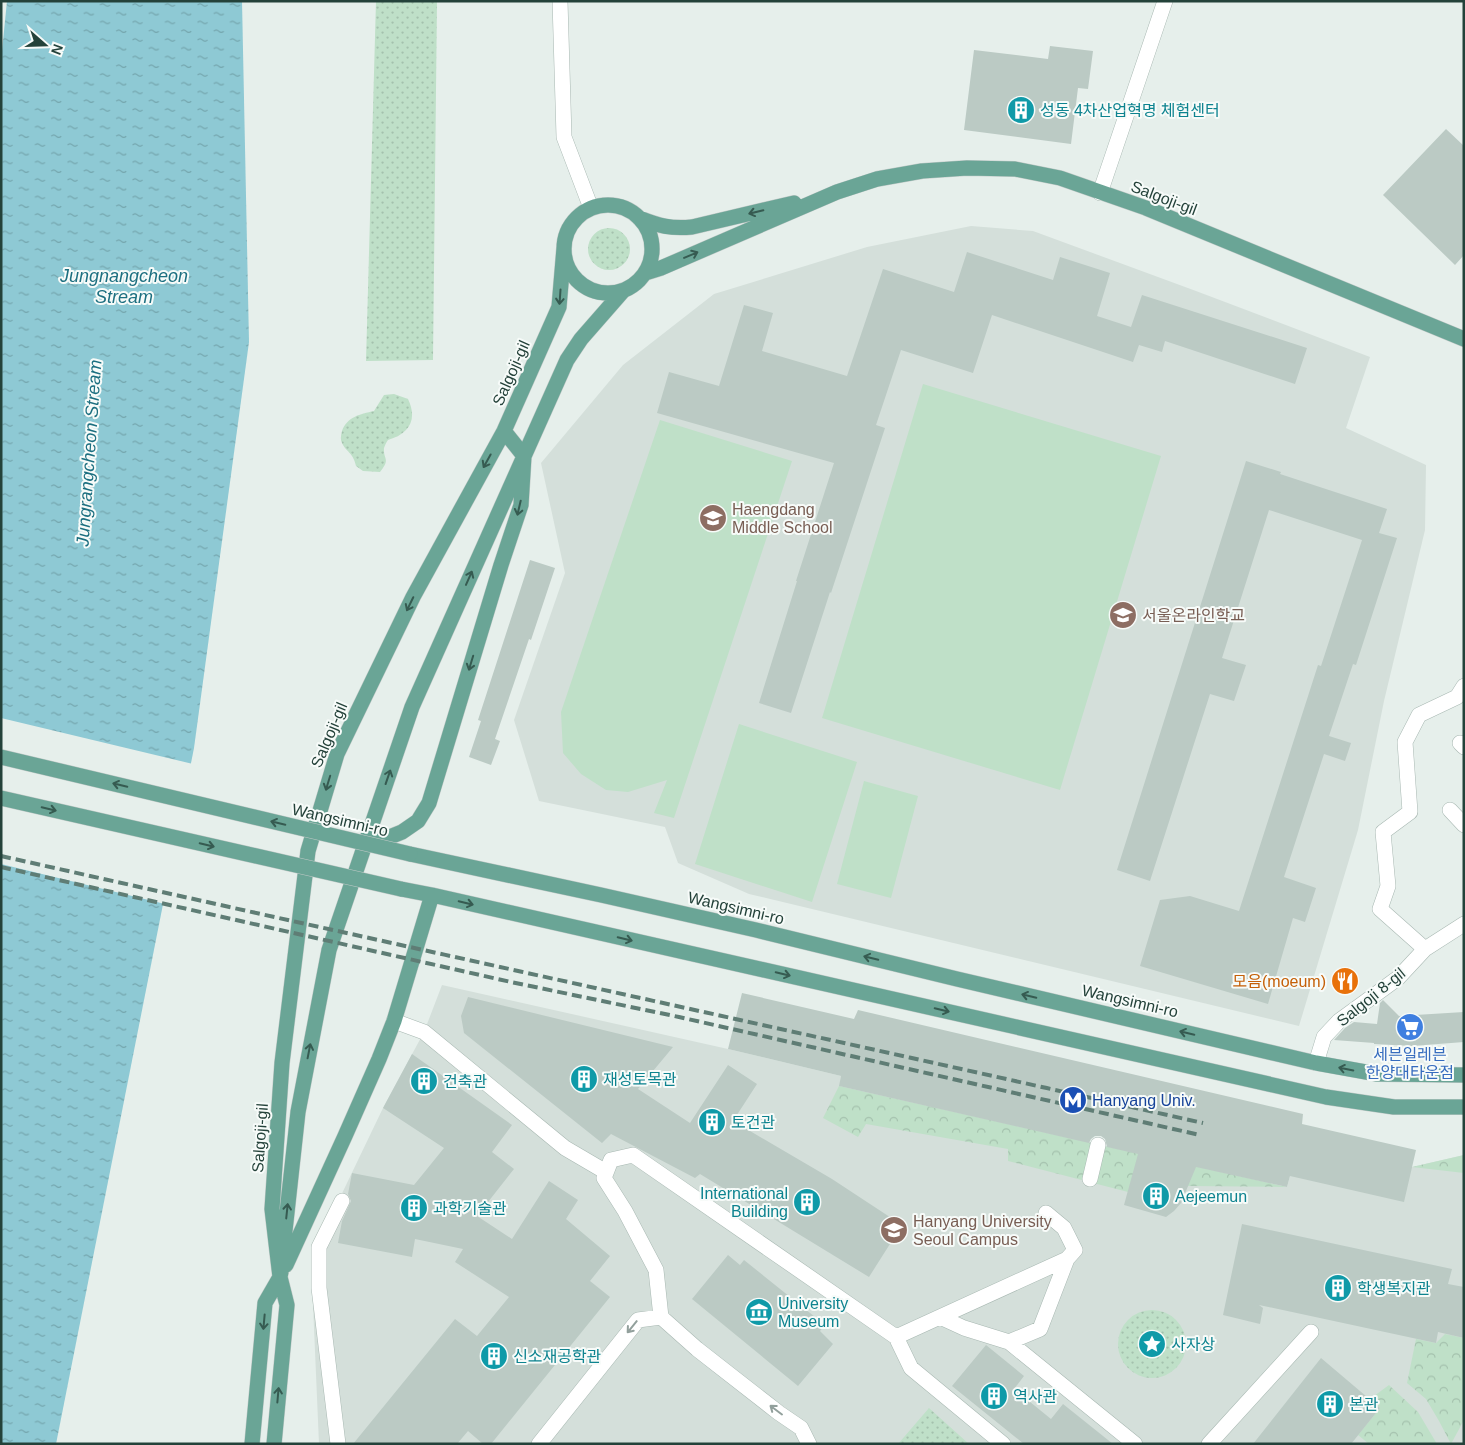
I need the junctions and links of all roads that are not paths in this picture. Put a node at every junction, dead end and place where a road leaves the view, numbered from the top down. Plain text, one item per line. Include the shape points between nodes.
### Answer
1 (560, 1) edge
2 (1165, 1) edge
3 (837, 192) junction
4 (1100, 193) junction
5 (591, 208) junction
6 (639, 218) junction
7 (564, 248) junction
8 (646, 273) junction
9 (623, 291) junction
10 (1464, 339) edge
11 (504, 431) junction
12 (524, 456) junction
13 (1464, 686) edge
14 (1, 758) edge
15 (1, 798) edge
16 (1450, 810) dead end
17 (1464, 825) edge
18 (370, 845) junction
19 (432, 895) junction
20 (1464, 924) edge
21 (1425, 949) junction
22 (394, 1021) junction
23 (1316, 1063) junction
24 (1464, 1076) edge
25 (1464, 1107) edge
26 (1098, 1145) dead end
27 (606, 1172) junction
28 (1090, 1179) dead end
29 (342, 1201) dead end
30 (1046, 1213) dead end
31 (1067, 1260) junction
32 (280, 1277) junction
33 (940, 1316) junction
34 (661, 1317) junction
35 (1310, 1332) dead end
36 (896, 1336) junction
37 (1009, 1342) junction
38 (252, 1444) edge
39 (274, 1444) edge
40 (338, 1444) edge
41 (539, 1444) edge
42 (809, 1444) edge
43 (1003, 1444) edge
44 (1135, 1444) edge
45 (1209, 1444) edge

1 - 5 street via 564,137
2 - 4 street
3 - 4 main road, Salgoji-gil via 922,171 967,168 1015,169 1060,178
3 -> 6 main road, Salgoji-gil via 692,227 663,227
8 -> 3 main road, Salgoji-gil
4 - 10 main road, Salgoji-gil via 1146,208
5 - 6 main road via 617,206
5 - 7 main road via 572,224
6 - 8 main road via 648,230 652,244
7 - 9 main road via 572,275 582,286 609,294
7 -> 11 main road, Salgoji-gil via 559,307
8 - 9 main road
9 - 12 main road, Salgoji-gil via 567,360
11 - 12 main road
11 -> 32 main road, Salgoji-gil via 413,597 337,754 308,851 282,1063 272,1209
12 -> 18 main road via 521,505 429,803 418,821 402,832
32 -> 12 main road, Salgoji-gil via 298,1112 328,950 412,707
13 - 21 street via 1457,698 1419,715 1405,742 1410,812 1383,832 1388,886 1380,909
18 -> 14 main road, Wangsimni-ro, bridge
15 -> 19 main road, bridge
16 - 17 street
23 -> 18 main road, Wangsimni-ro, bridge via 726,924
19 - 22 main road
19 -> 25 main road via 1326,1097 1394,1106
20 - 21 street, Salgoji 8-gil
21 - 23 street, Salgoji 8-gil via 1398,978 1339,1021 1324,1037
22 - 27 street via 424,1032 565,1148
22 - 32 main road
24 -> 23 main road, Wangsimni-ro via 1377,1074
26 - 28 street
27 - 34 street via 604,1178 656,1270
27 - 36 street via 611,1160 634,1155
29 - 40 street via 319,1247 319,1288
30 - 31 street via 1064,1228 1075,1250
31 - 33 street
31 - 37 street via 1040,1329
32 -> 38 main road, Salgoji-gil via 265,1303
39 -> 32 main road, Salgoji-gil via 287,1305
33 - 36 street
33 - 37 street via 964,1328
34 -> 41 street via 638,1320
42 -> 34 street via 800,1428
35 - 45 street
36 - 43 street via 911,1368
37 - 44 street

